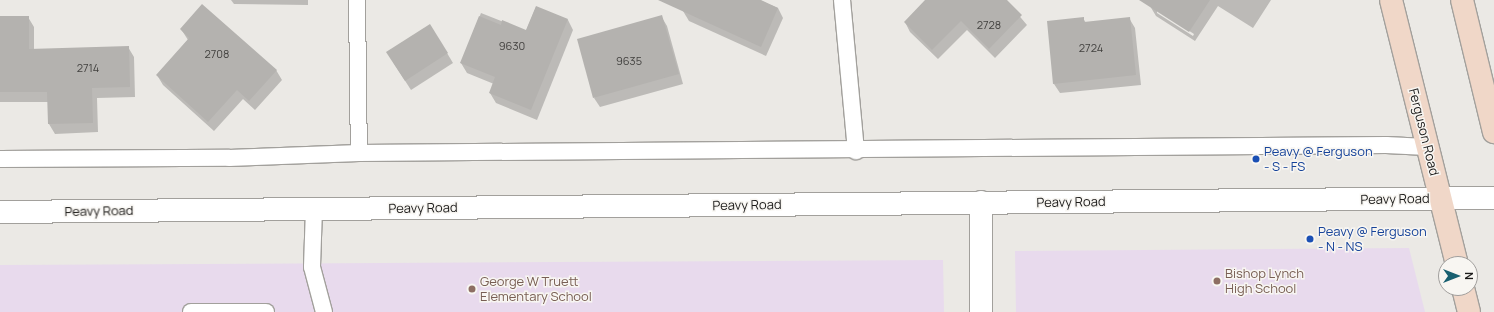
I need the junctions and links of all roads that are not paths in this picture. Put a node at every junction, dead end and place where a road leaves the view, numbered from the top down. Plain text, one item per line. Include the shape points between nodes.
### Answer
1 (357, 0) edge
2 (842, 0) edge
3 (1392, 0) edge
4 (1462, 0) edge
5 (1494, 132) edge
6 (1427, 147) junction
7 (856, 151) junction
8 (359, 153) junction
9 (0, 159) edge
10 (1441, 198) junction
11 (1494, 198) edge
12 (980, 202) junction
13 (314, 209) junction
14 (0, 212) edge
15 (1455, 256) edge
16 (1465, 296) edge
17 (191, 312) edge
18 (266, 312) edge
19 (324, 312) edge
20 (981, 312) edge
21 (1469, 312) edge

1 - 8 lane
2 - 7 lane
3 - 6 main road, Ferguson Road
4 - 5 main road
6 - 7 lane via 1386,145
6 - 10 main road, Ferguson Road
7 - 8 lane
8 - 9 lane via 229,158
10 - 11 street, Peavy Road
10 - 12 street, Peavy Road
10 - 15 main road, Ferguson Road
12 - 13 street, Peavy Road
12 - 20 street
13 - 14 street, Peavy Road
13 - 19 lane via 312,267
16 - 21 main road
17 - 18 lane

